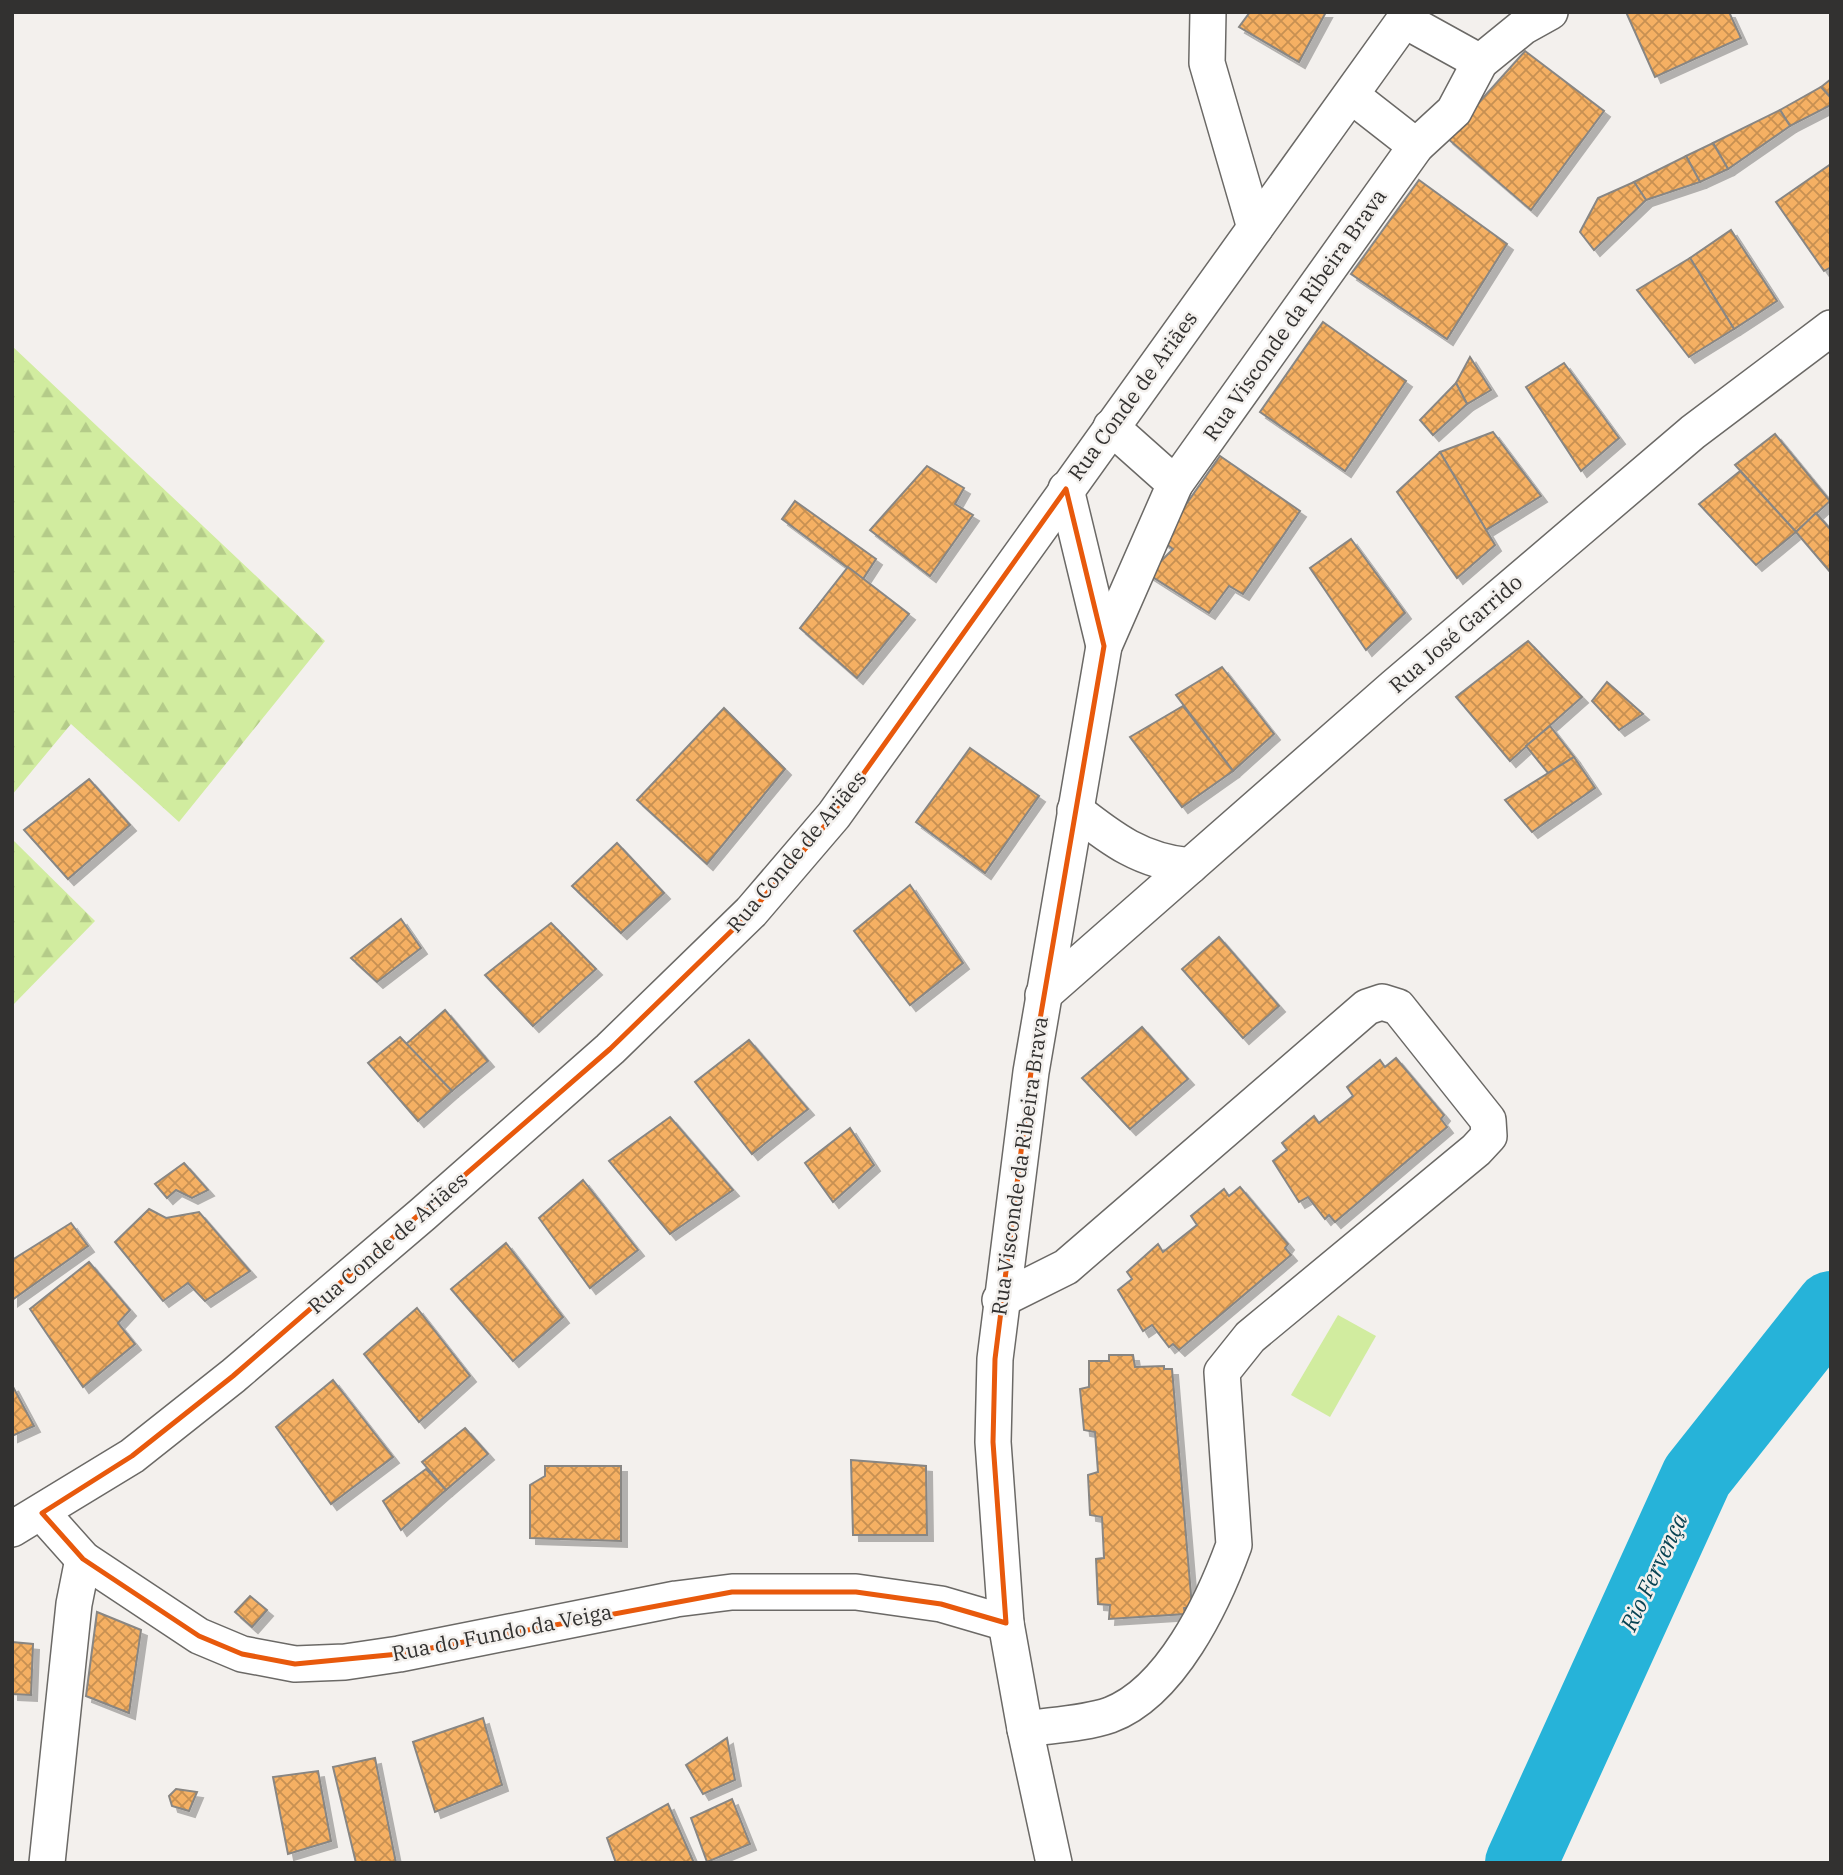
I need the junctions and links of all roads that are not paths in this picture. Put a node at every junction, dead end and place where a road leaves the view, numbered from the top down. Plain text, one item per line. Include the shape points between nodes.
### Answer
1 (1208, 12) edge
2 (1550, 12) edge
3 (1407, 16) edge
4 (1480, 62) junction
5 (1352, 96) junction
6 (1416, 146) junction
7 (1255, 228) junction
8 (1831, 328) edge
9 (1111, 427) junction
10 (1175, 484) junction
11 (1066, 489) junction
12 (1104, 646) junction
13 (1075, 810) junction
14 (1190, 866) junction
15 (1043, 995) junction
16 (1000, 1300) junction
17 (27, 1521) edge
18 (83, 1559) junction
19 (1006, 1623) junction
20 (1025, 1729) junction
21 (47, 1863) edge
22 (1054, 1863) edge

1 - 7 street via 1207,62
2 - 4 street, Rua Visconde da Ribeira Brava
3 - 4 street
3 - 5 street, Rua Conde de Ariães
4 - 6 street, Rua Visconde da Ribeira Brava via 1454,111
5 - 6 street
5 - 7 street, Rua Conde de Ariães
6 - 10 street, Rua Visconde da Ribeira Brava
7 - 9 street, Rua Conde de Ariães
8 - 14 street, Rua José Garrido via 1693,432
9 - 10 street
9 - 11 street, Rua Conde de Ariães
10 - 12 street, Rua Visconde da Ribeira Brava
11 - 12 street
11 - 17 street, Rua Conde de Ariães via 834,815 751,912 610,1049 233,1376 132,1456
12 - 13 street, Rua Visconde da Ribeira Brava
13 - 14 street via 1145,857
13 - 15 street, Rua Visconde da Ribeira Brava
14 - 15 street, Rua José Garrido
15 - 16 street, Rua Visconde da Ribeira Brava
16 - 19 street, Rua Visconde da Ribeira Brava via 993,1442
16 - 20 street via 1066,1267 1367,1007 1382,1002 1398,1007 1488,1120 1489,1136 1476,1150 1250,1337 1222,1372 1234,1545 1198,1620 1164,1676 1143,1696 1110,1715
17 - 18 street, Rua do Fundo da Veiga
18 - 19 street, Rua do Fundo da Veiga via 199,1636 242,1654 295,1664 398,1654 732,1592 856,1592 941,1604
18 - 21 street via 74,1604
19 - 20 street, Rua Visconde da Ribeira Brava
20 - 22 street, Rua Visconde da Ribeira Brava

